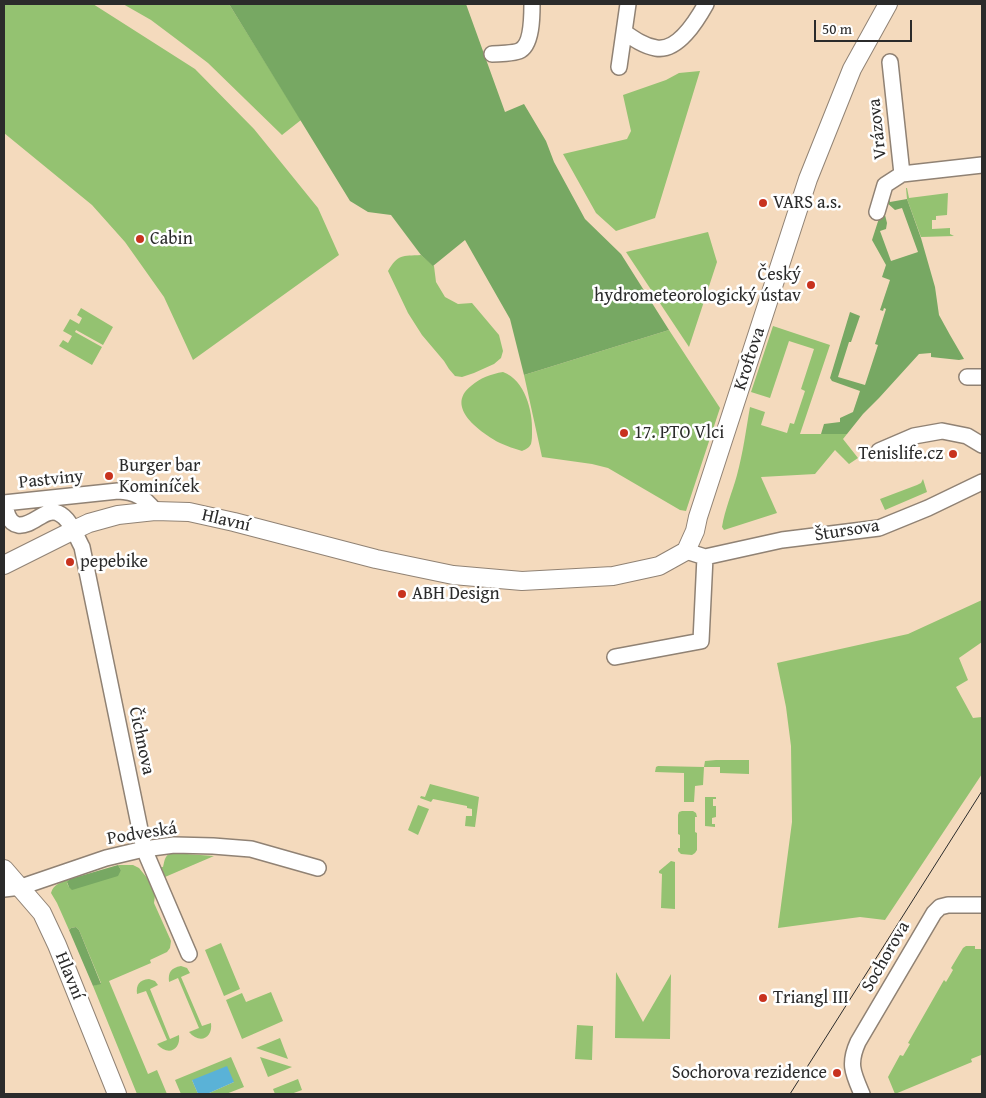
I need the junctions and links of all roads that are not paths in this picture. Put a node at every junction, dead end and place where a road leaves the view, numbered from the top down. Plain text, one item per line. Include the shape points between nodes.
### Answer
1 (532, 4) edge
2 (628, 4) edge
3 (706, 4) edge
4 (888, 4) edge
5 (624, 32) junction
6 (492, 54) dead end
7 (890, 62) dead end
8 (619, 67) dead end
9 (982, 166) edge
10 (902, 174) junction
11 (877, 212) dead end
12 (967, 377) dead end
13 (982, 377) edge
14 (982, 445) edge
15 (879, 451) dead end
16 (982, 482) edge
17 (4, 503) edge
18 (154, 511) junction
19 (74, 530) junction
20 (686, 550) junction
21 (705, 557) junction
22 (4, 564) edge
23 (615, 657) dead end
24 (144, 849) junction
25 (318, 868) dead end
26 (4, 869) edge
27 (12, 888) edge
28 (982, 904) edge
29 (189, 954) dead end
30 (117, 1094) edge
31 (862, 1094) edge

1 - 6 street via 527,44 520,51
2 - 5 street
3 - 5 street via 674,44 657,48
4 - 20 street, Kroftova via 848,78 808,179 695,531
5 - 8 street
7 - 10 street, Vrázova
9 - 10 street
10 - 11 street, Vrázova via 885,184
12 - 13 street
14 - 15 street via 967,436 942,431 914,436
16 - 21 street, Štursova via 879,528 782,540
17 - 18 street, Pastviny via 118,491 137,494
17 - 19 street via 9,520 14,524 32,522 51,512 66,519
18 - 19 street, Hlavní via 104,518
18 - 20 street, Hlavní via 189,512 376,559 453,574 522,580 613,576 658,566
19 - 22 street, Hlavní
19 - 24 street, Čichnova via 82,547
20 - 21 street
21 - 23 street via 701,641
24 - 25 street, Podveská via 174,845 251,849
24 - 27 street, Podveská
24 - 29 street, Čichnova
26 - 27 street, Hlavní
27 - 30 street, Hlavní via 42,913
28 - 31 street, Sochorova via 948,905 934,913 854,1051 853,1071

